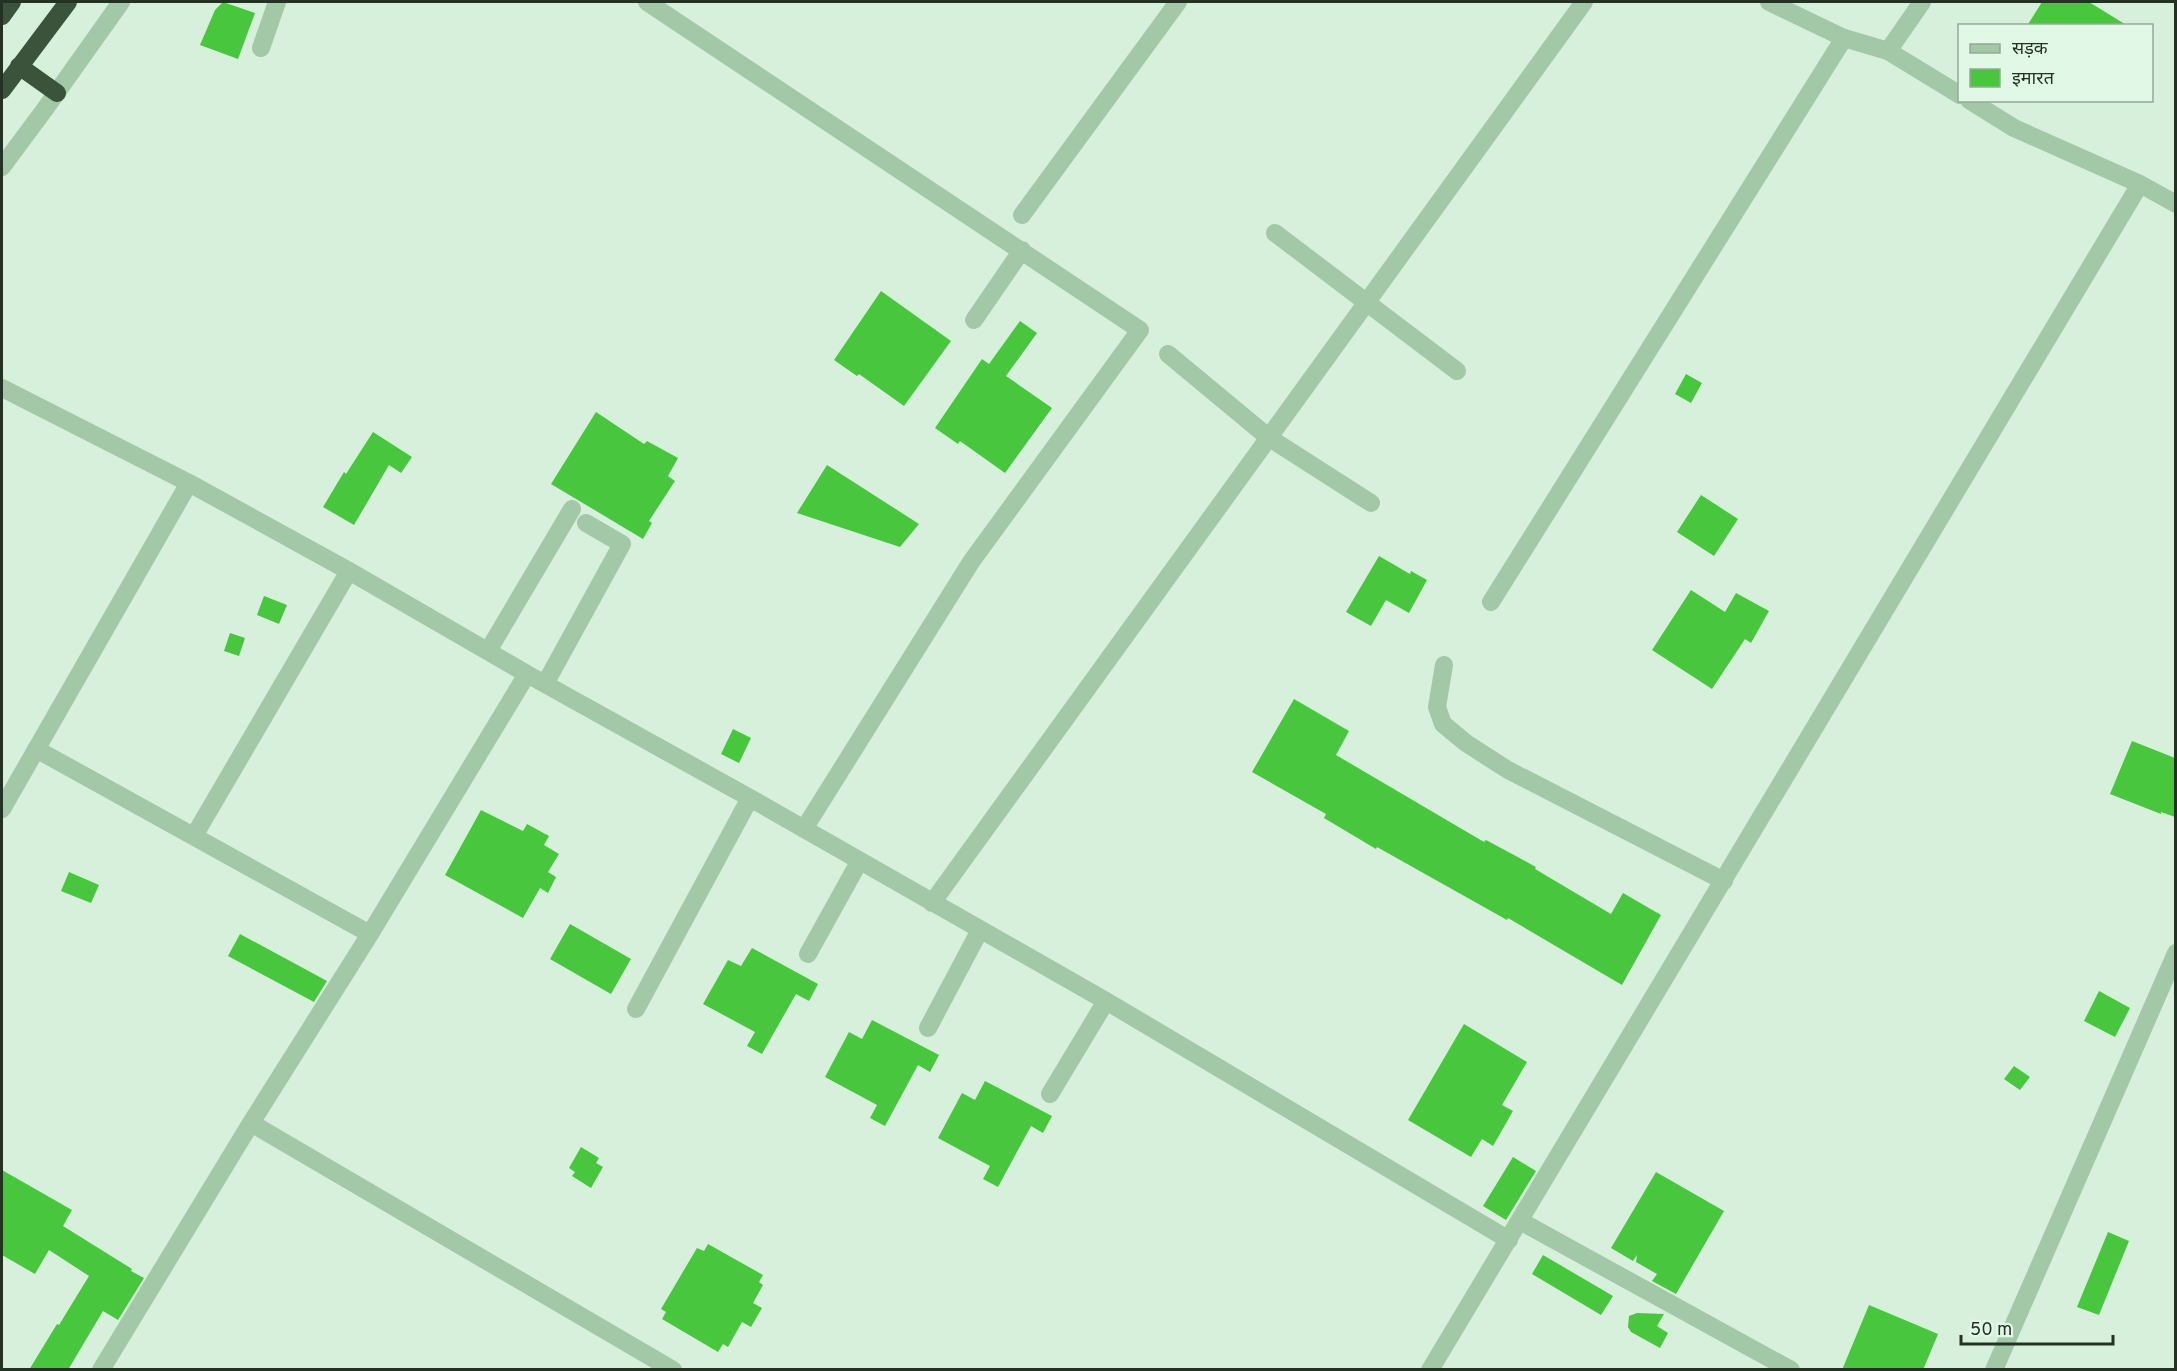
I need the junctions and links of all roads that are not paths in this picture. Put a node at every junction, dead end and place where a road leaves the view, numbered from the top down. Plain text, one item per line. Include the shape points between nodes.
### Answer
1 (12, 2) edge
2 (68, 2) edge
3 (121, 2) edge
4 (277, 2) edge
5 (647, 2) edge
6 (1178, 2) edge
7 (1584, 2) edge
8 (1769, 2) edge
9 (1922, 2) edge
10 (2, 16) edge
11 (1844, 38) junction
12 (261, 48) dead end
13 (1888, 51) junction
14 (19, 66) junction
15 (2, 90) edge
16 (57, 93) junction
17 (1958, 93) edge
18 (1972, 102) edge
19 (2, 167) edge
20 (2139, 184) junction
21 (2175, 204) edge
22 (1022, 215) dead end
23 (1275, 233) dead end
24 (1022, 250) junction
25 (1367, 301) junction
26 (974, 320) dead end
27 (1167, 354) dead end
28 (1457, 371) dead end
29 (2, 388) edge
30 (1268, 437) junction
31 (189, 483) junction
32 (1371, 503) dead end
33 (572, 509) dead end
34 (586, 523) dead end
35 (349, 571) junction
36 (1491, 602) dead end
37 (488, 651) junction
38 (1444, 665) dead end
39 (527, 674) junction
40 (545, 684) junction
41 (36, 749) junction
42 (750, 798) junction
43 (2, 808) edge
44 (804, 829) junction
45 (194, 836) junction
46 (859, 861) junction
47 (1724, 881) junction
48 (932, 903) junction
49 (980, 930) junction
50 (370, 934) junction
51 (2175, 953) edge
52 (808, 954) dead end
53 (1106, 1001) junction
54 (636, 1009) dead end
55 (928, 1028) dead end
56 (1050, 1094) dead end
57 (251, 1123) junction
58 (1520, 1221) junction
59 (1509, 1240) junction
60 (101, 1370) edge
61 (673, 1370) edge
62 (1430, 1370) edge
63 (1791, 1370) edge
64 (1994, 1370) edge

1 - 10 highway
2 - 14 highway
3 - 16 street
4 - 12 street
5 - 24 street
6 - 22 street
7 - 25 street
8 - 11 street
9 - 13 street
11 - 13 street
11 - 36 street
13 - 17 street
14 - 15 highway
14 - 16 highway
16 - 19 street
18 - 20 street via 2014,128
20 - 21 street
20 - 47 street
23 - 25 street
24 - 26 street
24 - 44 street via 1140,330 971,562
25 - 28 street
25 - 30 street
27 - 30 street
29 - 31 street
30 - 32 street
30 - 48 street
31 - 35 street
31 - 41 street
33 - 37 street
34 - 40 street via 621,542 622,548
35 - 37 street
35 - 45 street
37 - 39 street
38 - 47 street via 1437,707 1443,724 1466,743 1508,770
39 - 40 street
39 - 50 street
40 - 42 street
41 - 43 street
41 - 45 street
42 - 44 street
42 - 54 street
44 - 46 street
45 - 50 street
46 - 48 street
46 - 52 street
47 - 58 street
48 - 49 street
49 - 53 street
49 - 55 street
50 - 57 street
51 - 64 street
53 - 56 street
53 - 59 street
57 - 60 street
57 - 61 street
58 - 59 street
58 - 63 street
59 - 62 street

